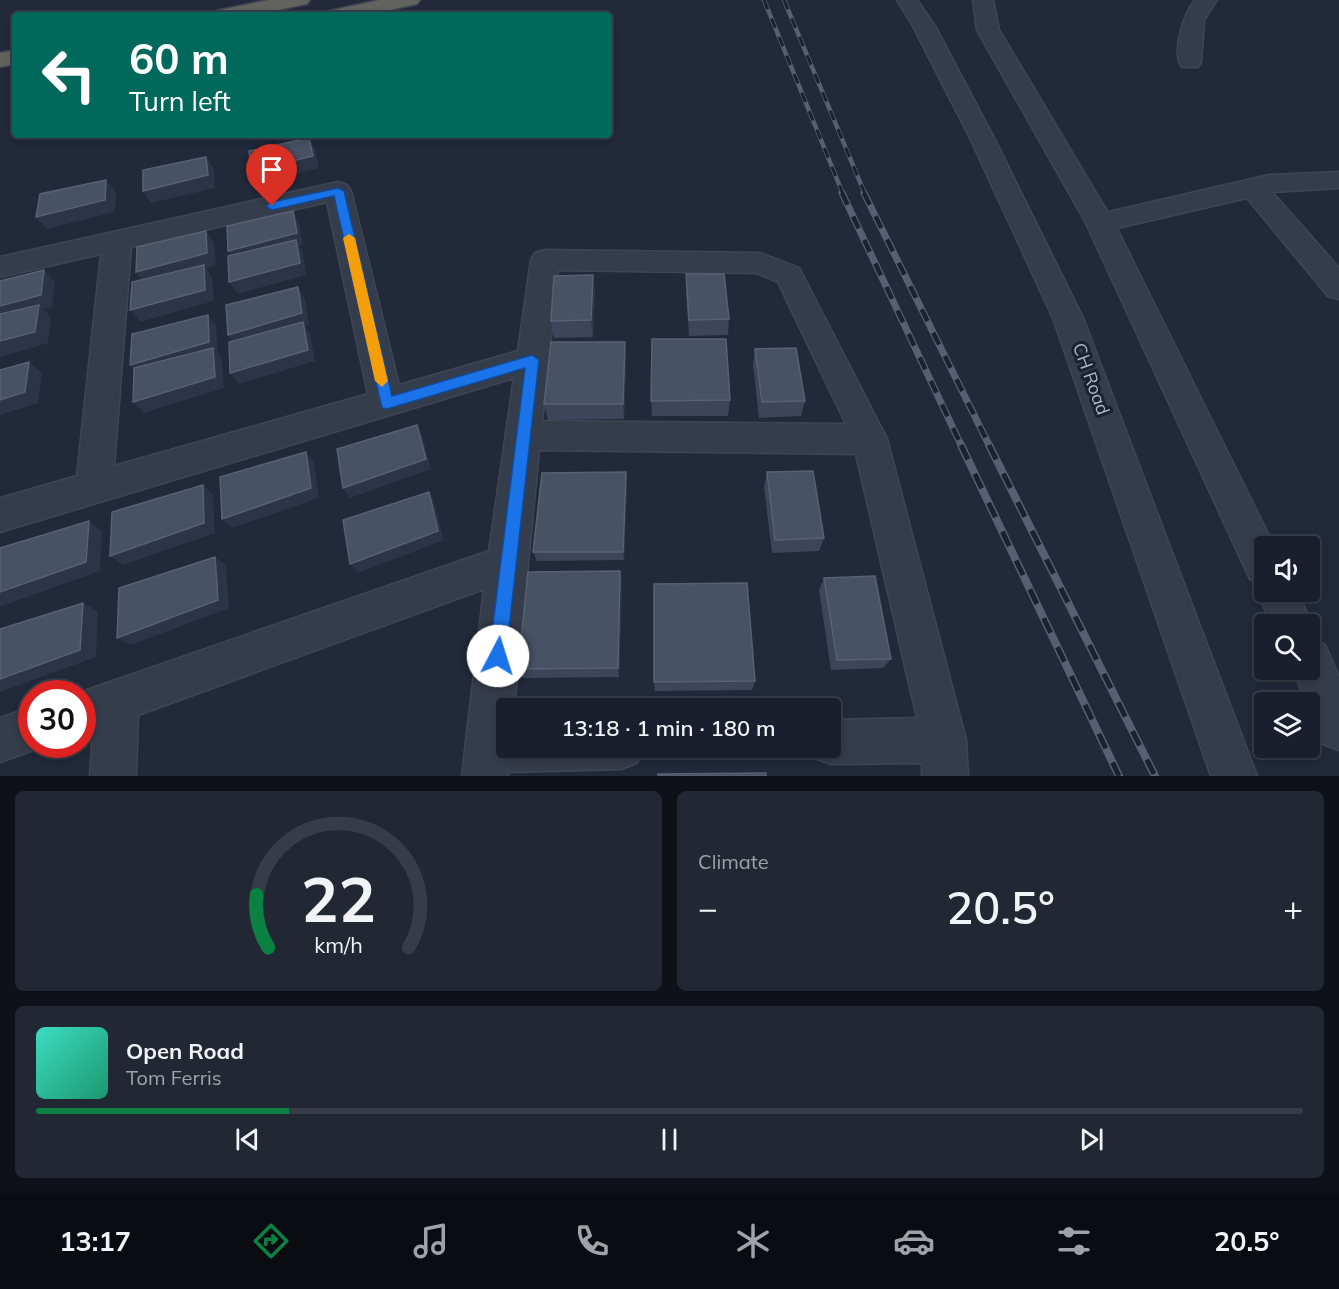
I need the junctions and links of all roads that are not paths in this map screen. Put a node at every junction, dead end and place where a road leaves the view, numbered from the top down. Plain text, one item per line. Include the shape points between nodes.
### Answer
1 (300, 0) edge
2 (410, 0) edge
3 (907, 0) edge
4 (982, 0) edge
5 (1207, 0) edge
6 (238, 12) edge
7 (351, 12) edge
8 (1190, 62) dead end
9 (1339, 180) edge
10 (1253, 188) junction
11 (1100, 223) junction
12 (117, 241) junction
13 (0, 267) edge
14 (1339, 288) edge
15 (532, 360) junction
16 (387, 404) junction
17 (523, 435) junction
18 (870, 439) junction
19 (94, 488) junction
20 (0, 515) edge
21 (1254, 545) edge
22 (507, 563) junction
23 (1319, 680) edge
24 (100, 707) edge
25 (1339, 728) edge
26 (18, 734) edge
27 (0, 740) edge
28 (841, 743) edge
29 (529, 758) edge
30 (944, 758) edge
31 (487, 763) edge
32 (113, 776) edge
33 (1234, 776) edge

1 - 6 highway
2 - 7 highway
3 - 33 street, CH Road via 977,130 1068,318
4 - 11 street via 988,30
5 - 8 street via 1198,7 1192,21
9 - 10 street
10 - 11 street
10 - 14 street
11 - 21 street
12 - 13 street
12 - 16 street via 338,191
12 - 19 street
15 - 16 street
15 - 17 street
15 - 18 street via 545,260 760,263 789,275
16 - 19 street
17 - 18 street
17 - 22 street
18 - 30 street
19 - 20 street
22 - 24 street
22 - 31 street
23 - 25 street
24 - 32 street
26 - 27 street
28 - 30 street
29 - 31 street

